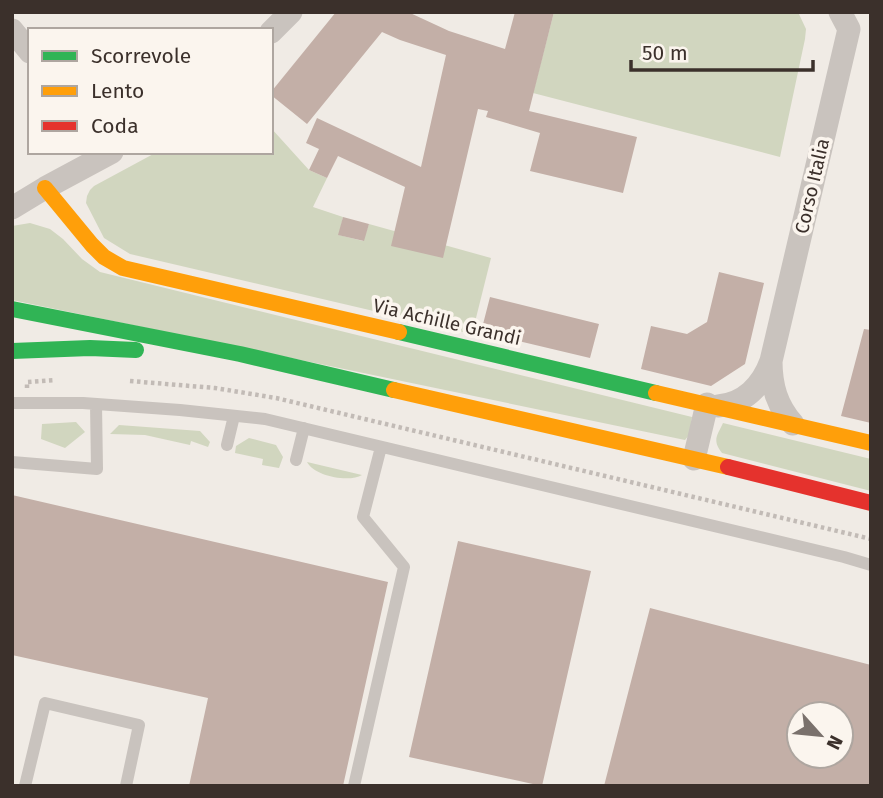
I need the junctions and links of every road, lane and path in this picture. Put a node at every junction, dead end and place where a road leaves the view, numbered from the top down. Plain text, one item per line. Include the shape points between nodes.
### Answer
1 (291, 12) edge
2 (853, 22) edge
3 (12, 30) edge
4 (273, 30) edge
5 (28, 50) edge
6 (101, 155) edge
7 (45, 188) junction
8 (12, 208) edge
9 (12, 309) edge
10 (12, 351) edge
11 (240, 354) junction
12 (771, 361) junction
13 (12, 403) edge
14 (96, 404) junction
15 (712, 405) junction
16 (234, 416) junction
17 (793, 425) junction
18 (304, 428) junction
19 (871, 443) edge
20 (227, 445) dead end
21 (380, 446) junction
22 (694, 459) junction
23 (296, 460) dead end
24 (12, 462) edge
25 (871, 503) edge
26 (871, 565) edge
27 (25, 786) edge
28 (126, 786) edge
29 (354, 786) edge

1 - 4 street
2 - 12 street, Corso Italia
3 - 5 street
6 - 7 street
7 - 8 street
7 - 15 main road, Via Achille Grandi via 92,246 123,268
9 - 11 main road
10 - 11 main road via 90,348
11 - 22 main road
12 - 15 street, Corso Italia via 750,394 729,405
12 - 17 street, Corso Italia via 774,390
13 - 14 lane
14 - 16 lane
14 - 24 lane via 97,469
15 - 17 main road, Via Achille Grandi
15 - 22 street
16 - 18 lane
16 - 20 lane
17 - 19 main road, Via Achille Grandi
18 - 21 lane
18 - 23 lane
21 - 26 lane
21 - 29 lane via 363,517 404,567
22 - 25 main road
27 - 28 lane via 45,703 139,726

